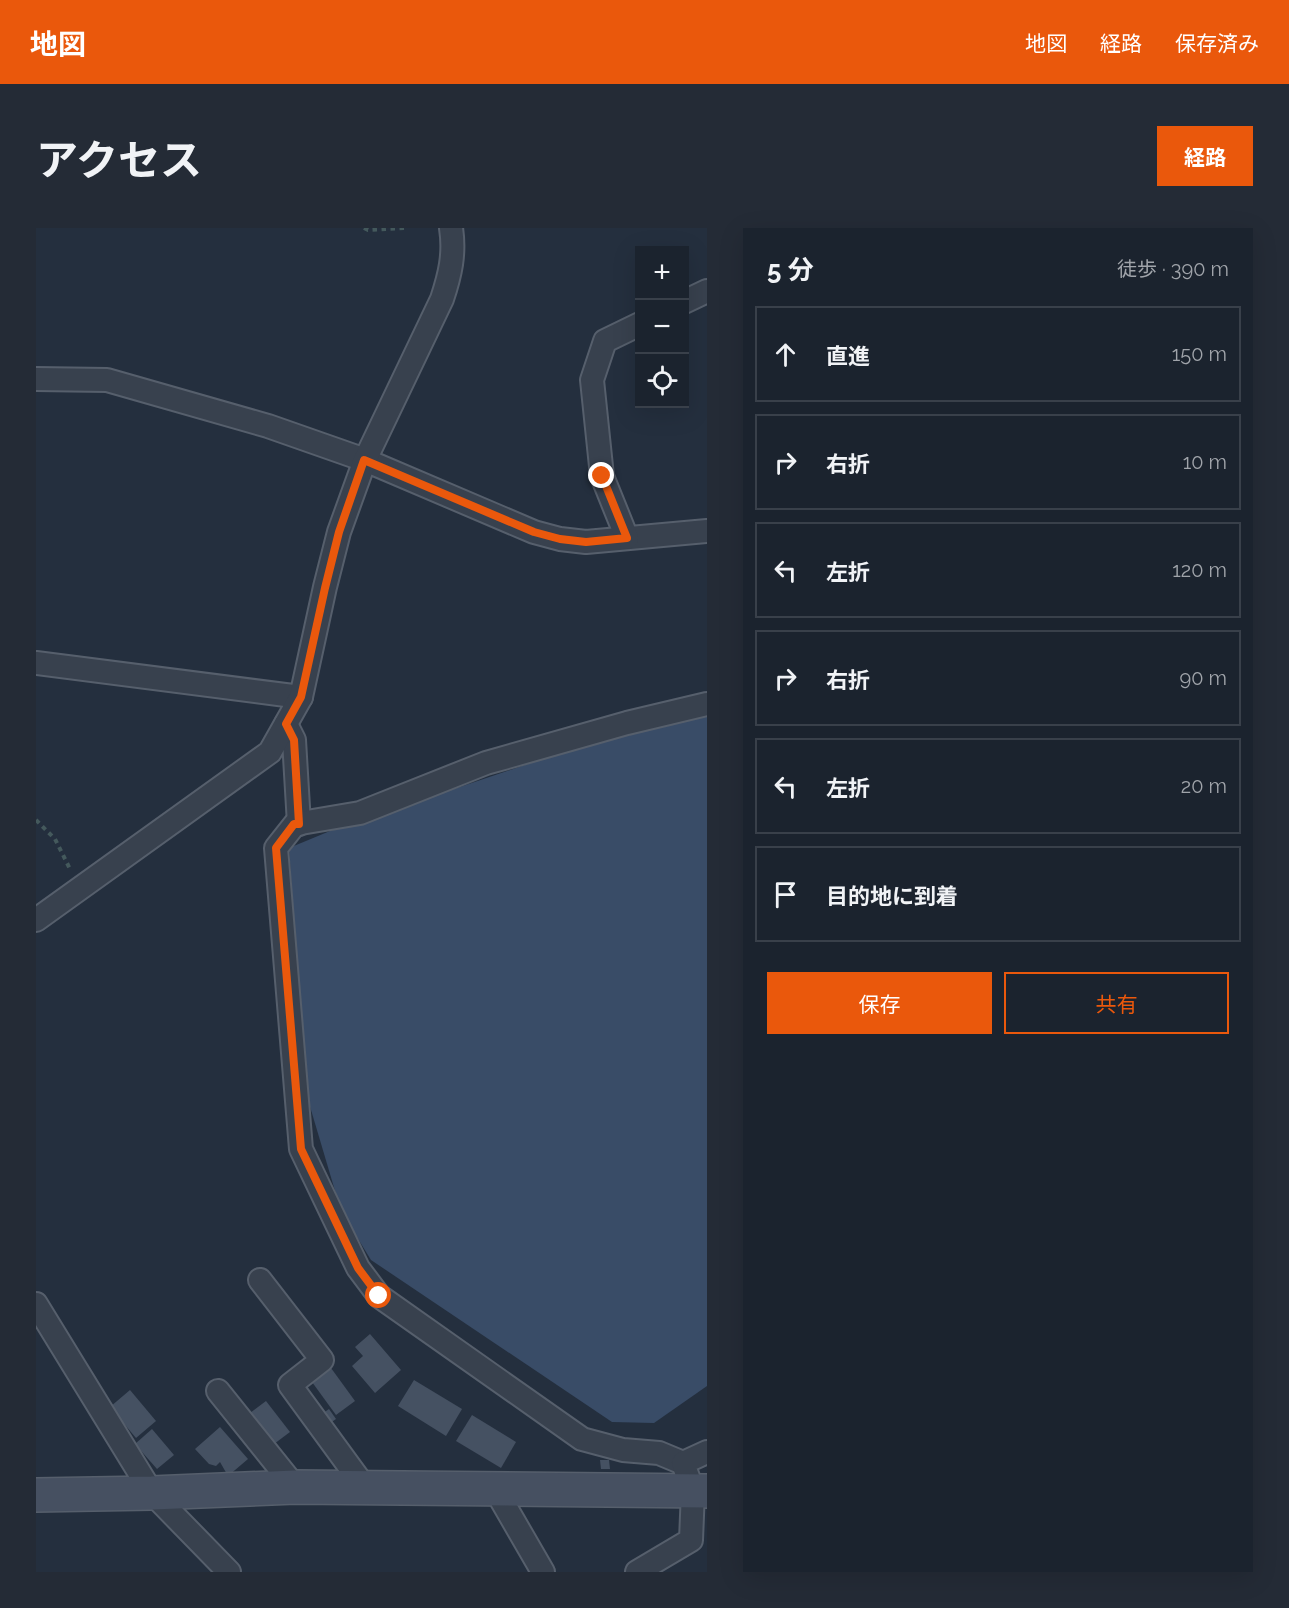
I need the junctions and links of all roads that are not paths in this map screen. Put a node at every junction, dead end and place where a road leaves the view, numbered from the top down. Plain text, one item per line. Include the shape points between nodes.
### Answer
1 (451, 228) edge
2 (707, 291) edge
3 (688, 300) edge
4 (635, 326) edge
5 (36, 378) edge
6 (364, 460) junction
7 (707, 531) edge
8 (627, 538) junction
9 (36, 663) edge
10 (301, 697) junction
11 (707, 704) edge
12 (286, 724) junction
13 (299, 824) junction
14 (36, 920) edge
15 (260, 1280) dead end
16 (36, 1304) edge
17 (218, 1391) dead end
18 (707, 1452) edge
19 (694, 1482) edge
20 (295, 1487) junction
21 (366, 1489) junction
22 (495, 1489) junction
23 (152, 1493) junction
24 (36, 1495) edge
25 (221, 1568) edge
26 (543, 1572) edge
27 (637, 1572) edge

1 - 6 street via 451,272 442,299
2 - 3 street
4 - 8 street via 605,341 592,380 602,476
5 - 6 street via 107,380 268,426
6 - 8 street via 534,532 586,542
6 - 10 street via 336,543
7 - 8 street
9 - 10 street
10 - 12 street
11 - 13 street via 486,763 360,813
12 - 13 street via 294,740
12 - 14 street via 270,752
13 - 19 street via 294,824 276,848 301,1149 358,1268 379,1296 582,1439 623,1450 659,1453
15 - 21 street via 322,1360 290,1385
16 - 23 street
17 - 20 street
18 - 19 street
19 - 22 street
19 - 27 street via 691,1540
20 - 21 street
20 - 23 street
21 - 22 street
22 - 26 street
23 - 24 street
23 - 25 street

